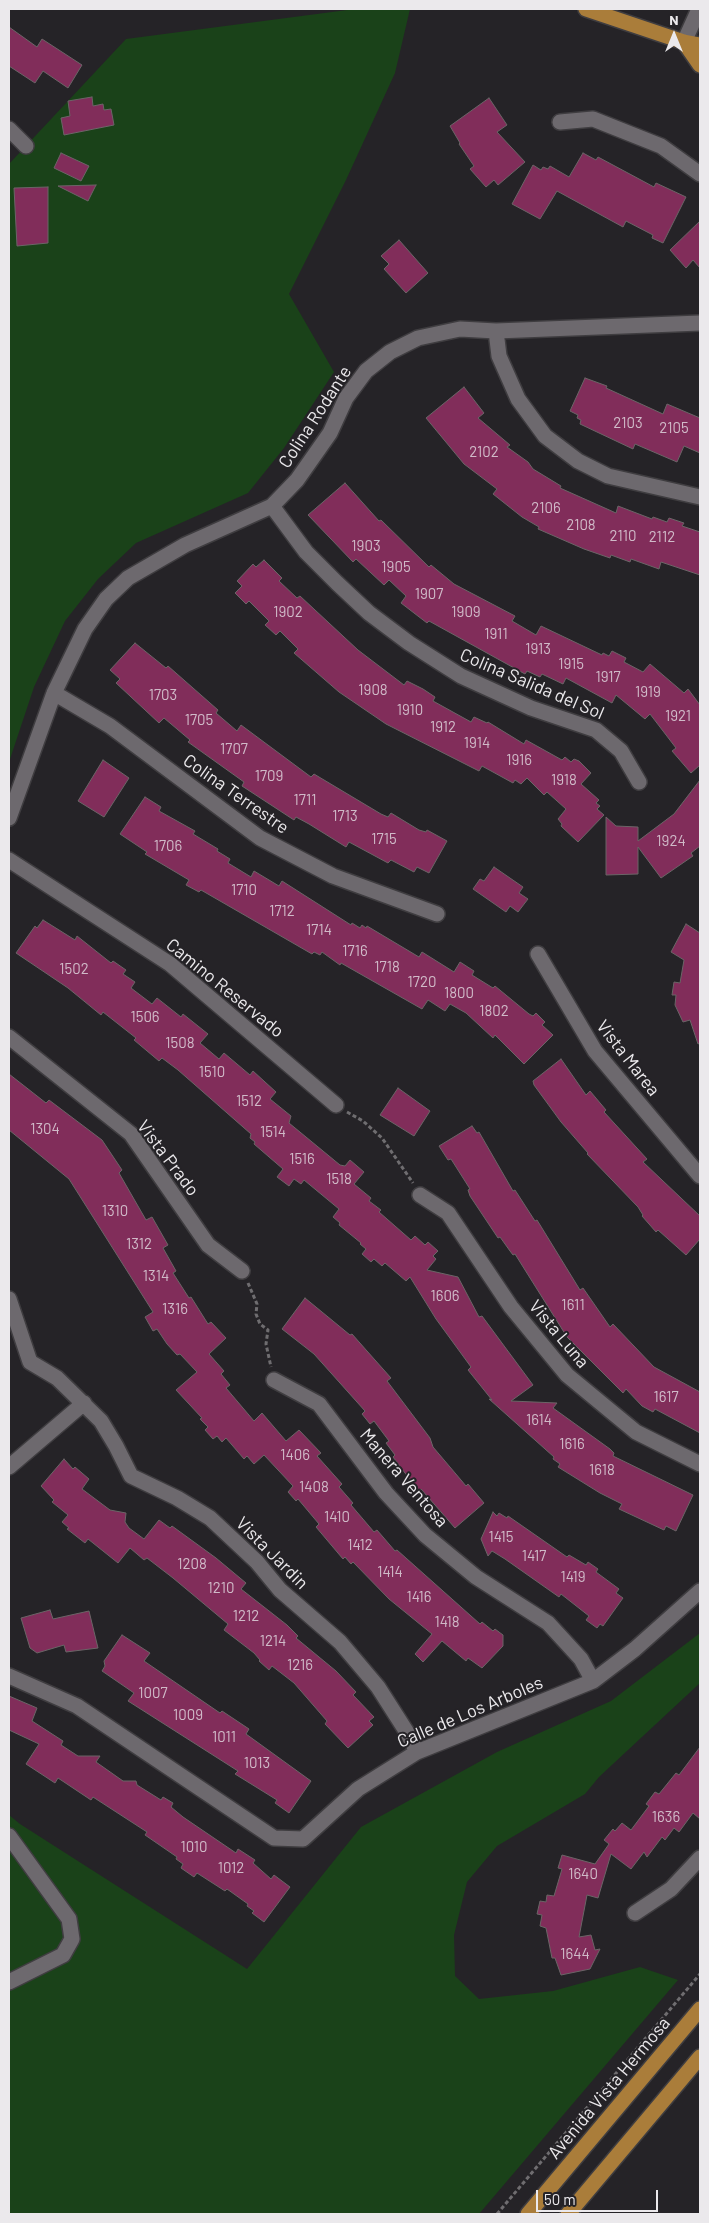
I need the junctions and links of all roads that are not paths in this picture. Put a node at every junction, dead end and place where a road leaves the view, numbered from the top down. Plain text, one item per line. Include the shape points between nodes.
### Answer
1 (586, 9) edge
2 (699, 9) edge
3 (684, 42) junction
4 (700, 45) edge
5 (700, 65) edge
6 (560, 122) dead end
7 (9, 129) edge
8 (26, 146) dead end
9 (700, 174) edge
10 (700, 323) edge
11 (496, 330) junction
12 (700, 496) edge
13 (272, 506) junction
14 (54, 693) junction
15 (639, 782) dead end
16 (9, 818) edge
17 (9, 860) edge
18 (437, 914) dead end
19 (538, 954) dead end
20 (9, 1037) edge
21 (336, 1105) road end
22 (700, 1176) edge
23 (420, 1194) road end
24 (242, 1271) road end
25 (9, 1299) edge
26 (274, 1380) road end
27 (84, 1402) junction
28 (700, 1464) edge
29 (9, 1467) edge
30 (700, 1591) edge
31 (9, 1676) edge
32 (593, 1681) junction
33 (417, 1752) junction
34 (9, 1836) edge
35 (700, 1858) edge
36 (635, 1913) dead end
37 (9, 1982) edge
38 (700, 2009) edge
39 (700, 2057) edge
40 (528, 2214) edge
41 (568, 2214) edge

1 - 3 main road
2 - 3 street
3 - 4 main road
3 - 5 main road
6 - 9 street via 593,119 661,146
7 - 8 street
10 - 11 street, Colina Rodante
11 - 12 street via 499,356 518,399 545,436 578,461 608,476
11 - 13 street, Colina Rodante via 460,330 427,336 390,352 366,371 346,398 330,433 297,480
13 - 14 street, Colina Rodante via 185,545 128,578 106,599 85,629
13 - 15 street, Colina Salida del Sol via 306,552 369,613 461,676 531,708 596,730 621,751
14 - 16 street, Colina Rodante
14 - 18 street, Colina Terrestre via 110,726 260,838 332,876
17 - 21 street, Camino Reservado via 170,964
19 - 22 street, Vista Marea via 595,1051
20 - 24 street, Vista Prado via 131,1134 208,1245
23 - 28 street, Vista Luna via 448,1214 511,1307 566,1376 636,1432
25 - 27 street via 30,1362 57,1378
26 - 32 street, Manera Ventosa via 319,1404 386,1493 425,1535 476,1577 548,1623 582,1659
27 - 29 street
27 - 33 street, Vista Jardin via 101,1421 131,1476 210,1518 257,1562 280,1590 340,1642 378,1687
30 - 32 street, Calle de Los Arboles via 635,1650
31 - 33 street, Calle de Los Arboles via 77,1706 274,1838 303,1839 358,1789
32 - 33 street, Calle de Los Arboles
34 - 37 street via 69,1919 72,1939 63,1955
35 - 36 street via 671,1889
38 - 40 main road, Avenida Vista Hermosa
39 - 41 main road

